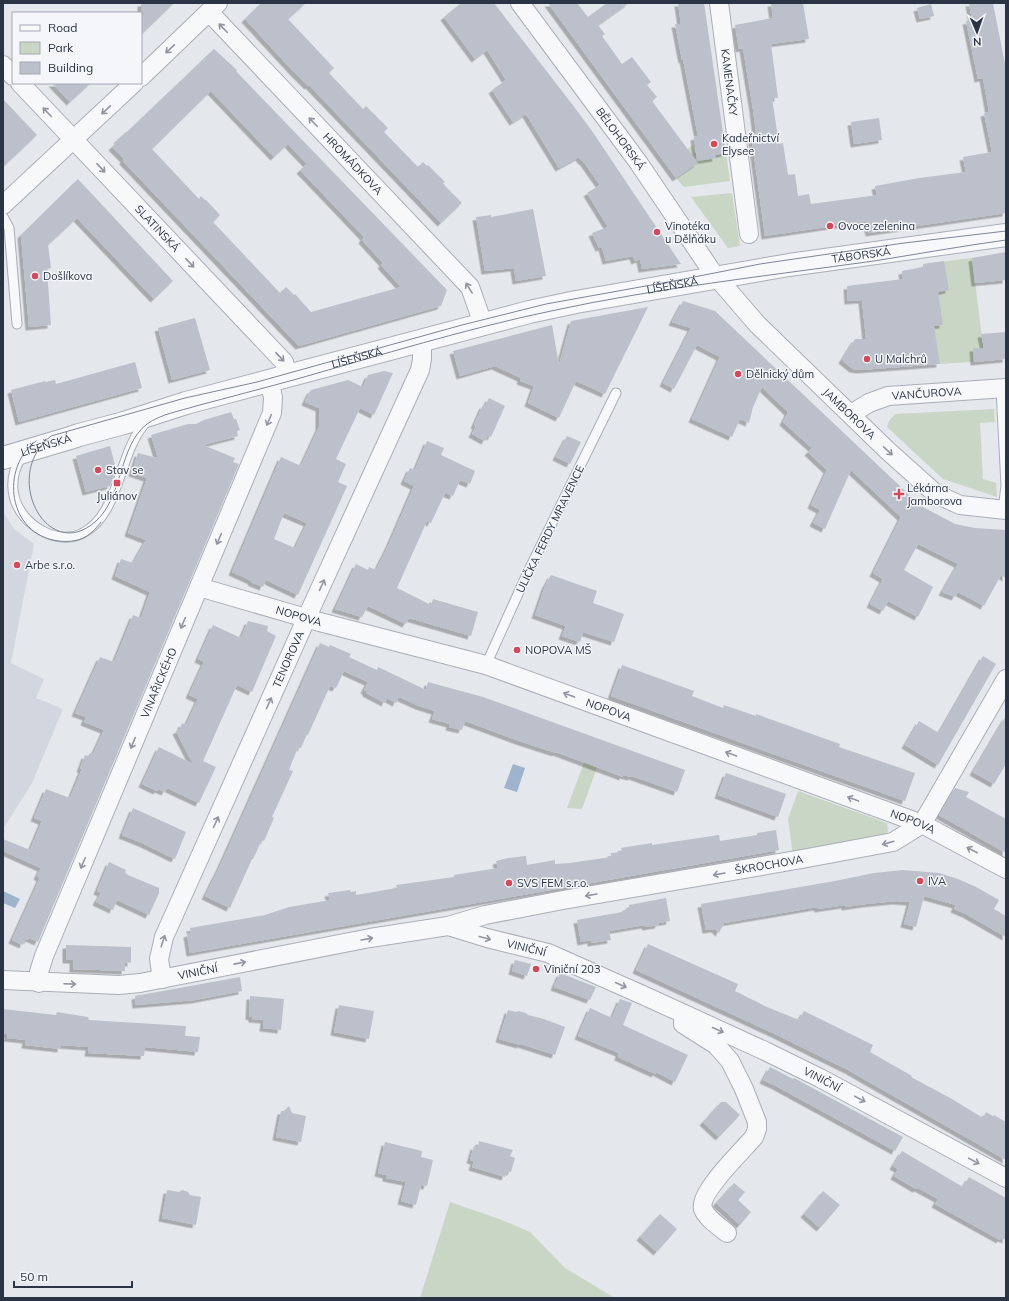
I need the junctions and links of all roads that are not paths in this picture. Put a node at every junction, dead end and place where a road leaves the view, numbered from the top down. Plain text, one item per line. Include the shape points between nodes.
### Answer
1 (520, 3) edge
2 (719, 3) edge
3 (214, 8) edge
4 (3, 65) edge
5 (12, 75) edge
6 (142, 75) edge
7 (21, 84) edge
8 (133, 84) edge
9 (74, 140) junction
10 (3, 205) edge
11 (3, 217) edge
12 (749, 234) dead end
13 (1006, 236) edge
14 (717, 277) junction
15 (17, 324) dead end
16 (483, 324) junction
17 (422, 340) junction
18 (279, 379) junction
19 (1003, 389) edge
20 (616, 393) dead end
21 (154, 413) junction
22 (851, 414) junction
23 (26, 452) junction
24 (3, 458) edge
25 (1005, 510) edge
26 (199, 587) junction
27 (307, 619) junction
28 (486, 665) junction
29 (1006, 679) edge
30 (922, 824) junction
31 (1006, 869) edge
32 (448, 926) junction
33 (162, 979) junction
34 (3, 980) edge
35 (38, 983) junction
36 (683, 1014) junction
37 (1006, 1178) edge
38 (727, 1234) dead end

1 - 14 street, BĚLOHORSKÁ via 638,162
2 - 12 street, KAMENAČKY
3 -> 6 street
16 -> 3 street, HROMÁDKOVA via 470,287
4 - 5 street
9 -> 7 street, SLATINSKÁ
8 -> 9 street
9 - 10 street
9 -> 18 street, SLATINSKÁ via 284,362
11 - 15 lane via 9,228
13 - 14 street, TÁBORSKÁ
14 - 16 street, LÍŠEŇSKÁ via 576,302
14 - 22 street, JAMBOROVA via 756,324
16 - 17 street, LÍŠEŇSKÁ
17 - 18 street, LÍŠEŇSKÁ
27 -> 17 street, TENOROVA via 420,370
18 - 21 street, LÍŠEŇSKÁ
18 -> 26 street, VINAŘICKÉHO via 273,398 272,413
19 - 22 street, VANČUROVA via 888,396 869,403
19 - 25 lane
20 - 28 lane, ULIČKA FERDY MRAVENCE via 527,574
21 - 23 street, LÍŠEŇSKÁ
21 - 23 lane via 132,443 104,514 93,527 78,535 65,537 44,532 33,525 18,507 14,496 13,475
22 -> 25 street, JAMBOROVA via 886,450 936,494 960,505
23 - 24 street, LÍŠEŇSKÁ
26 - 27 street, NOPOVA
26 -> 35 street, VINAŘICKÉHO via 44,956
27 - 28 street, NOPOVA
33 -> 27 street, TENOROVA via 159,959 164,937
30 -> 28 street, NOPOVA
29 - 30 street, ŠKROCHOVA
31 -> 30 street, NOPOVA
30 -> 32 street, ŠKROCHOVA via 899,839 884,844 556,901 485,915
33 -> 32 street, VINIČNÍ via 370,938
32 -> 36 street, VINIČNÍ via 548,954
35 -> 33 street, VINIČNÍ via 119,986
34 - 35 street, VINIČNÍ
36 -> 37 street, VINIČNÍ via 820,1078
36 - 38 street via 683,1024 716,1045 730,1061 757,1122 754,1137 716,1180 702,1203 705,1212

